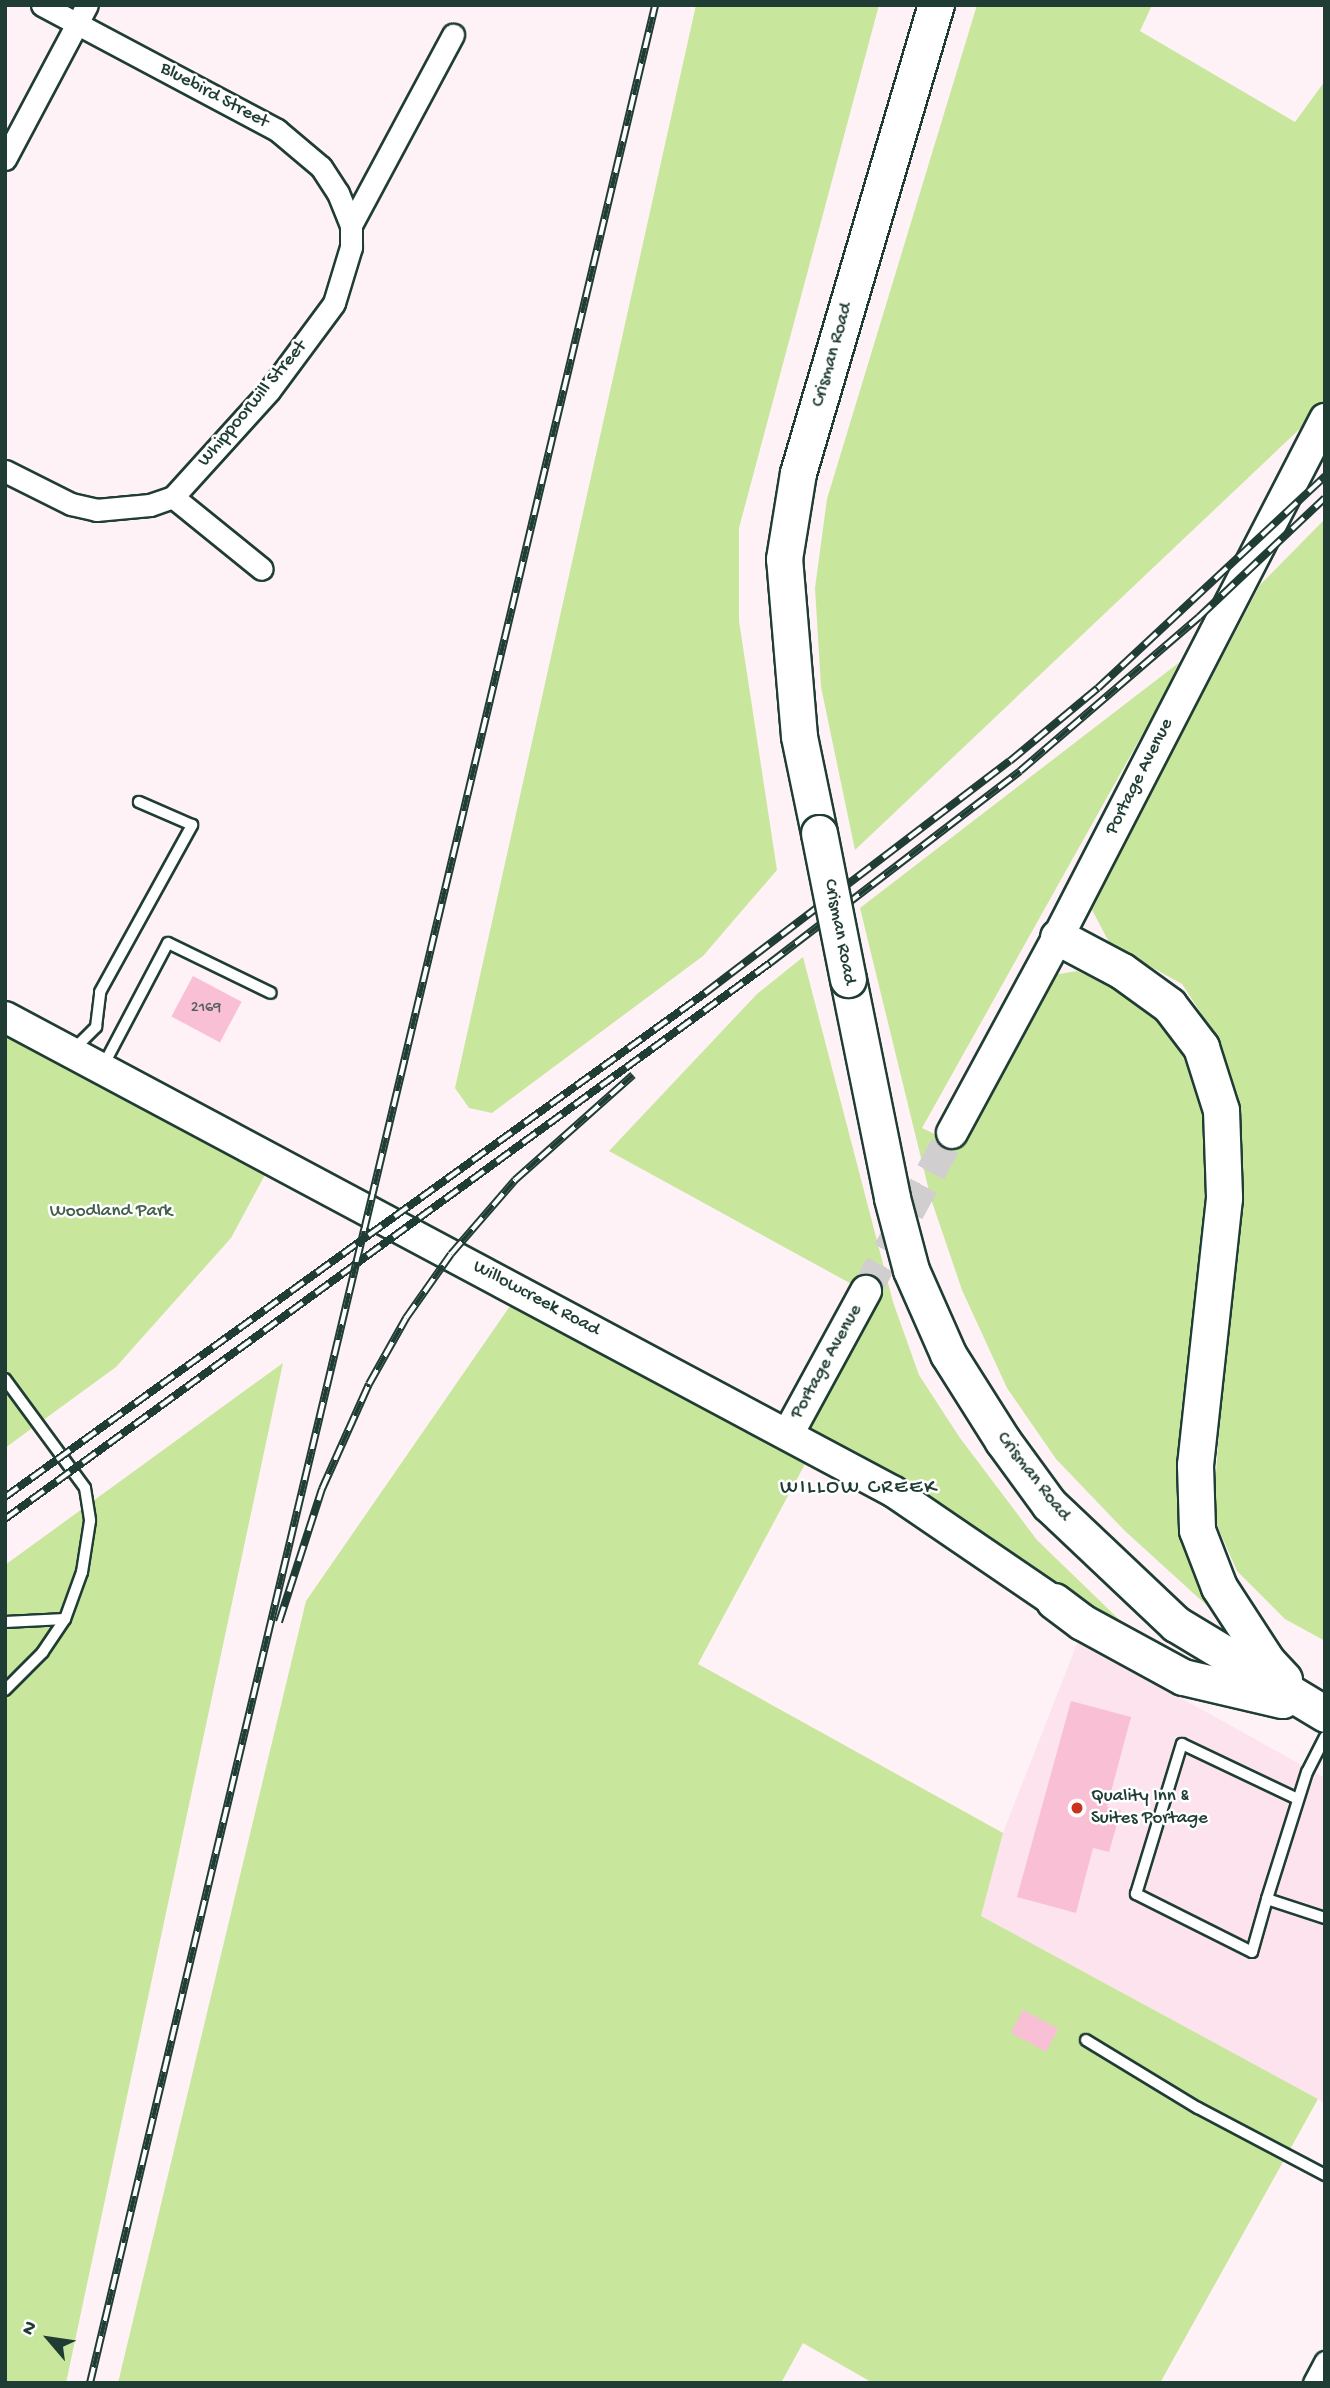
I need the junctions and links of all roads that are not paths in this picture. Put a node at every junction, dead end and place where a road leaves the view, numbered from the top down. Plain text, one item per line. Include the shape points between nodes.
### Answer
1 (42, 5) edge
2 (936, 5) edge
3 (82, 14) edge
4 (453, 35) dead end
5 (5, 159) edge
6 (351, 225) junction
7 (1325, 419) edge
8 (5, 471) edge
9 (173, 497) junction
10 (262, 569) dead end
11 (139, 802) dead end
12 (1058, 937) junction
13 (271, 993) dead end
14 (5, 1017) edge
15 (71, 1052) junction
16 (102, 1068) junction
17 (952, 1133) tunnel mouth
18 (866, 1291) tunnel mouth
19 (5, 1379) edge
20 (788, 1434) junction
21 (1054, 1601) joint
22 (65, 1619) junction
23 (5, 1622) edge
24 (5, 1690) edge
25 (1320, 1719) edge
26 (1298, 1799) junction
27 (1267, 1899) junction
28 (1325, 1918) edge
29 (1086, 2040) dead end
30 (1325, 2175) edge
31 (1325, 2362) edge
32 (1314, 2383) edge

1 - 3 street, Bluebird Street
2 - 25 main road, Crisman Road, bridge via 798,473 784,559 799,736 891,1198 911,1270 955,1365 1049,1504 1176,1624
3 - 5 street
3 - 6 street, Bluebird Street via 285,136 321,167
4 - 6 street, Whippoorwill Street
6 - 9 street, Whippoorwill Street via 348,260 334,303 269,391
7 - 12 street, Portage Avenue
8 - 9 street via 71,504 96,510 150,505
9 - 10 street
11 - 15 lane via 192,825 100,992 96,1027
12 - 17 street, Portage Avenue
12 - 25 main road via 1122,971 1169,1005 1201,1047 1221,1110 1224,1198 1195,1465 1197,1530 1219,1587 1267,1661
13 - 16 lane via 168,943
14 - 15 street, Willowcreek Road
15 - 16 street, Willowcreek Road
16 - 20 street, Willowcreek Road
18 - 20 street, Portage Avenue
19 - 22 lane via 86,1488 90,1521 82,1572
20 - 21 street, Willowcreek Road via 944,1522
21 - 25 main road via 1082,1622 1183,1677
22 - 23 lane
22 - 24 lane via 43,1652
25 - 26 lane
26 - 27 lane
26 - 27 lane via 1182,1744 1136,1894 1252,1952
27 - 28 lane
29 - 30 lane via 1198,2108
31 - 32 street

